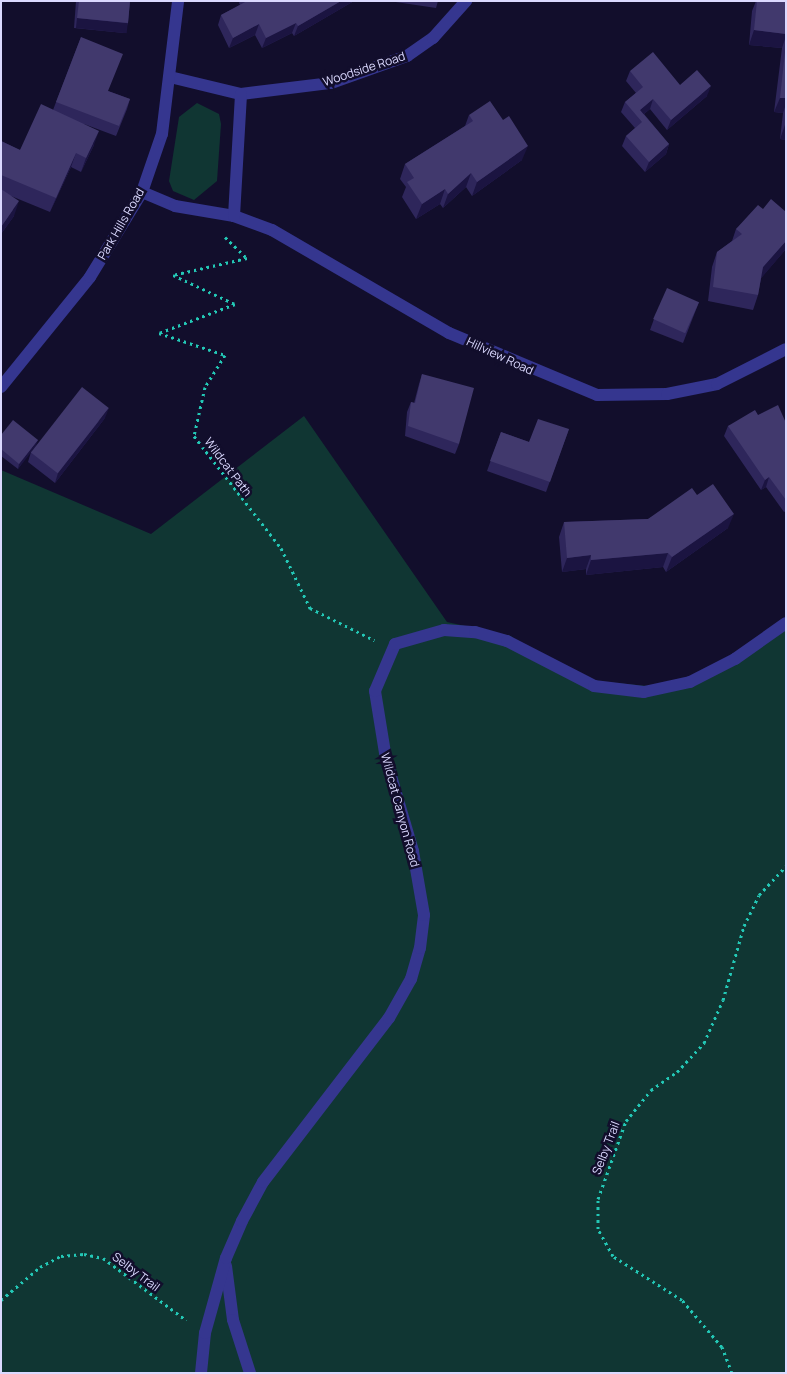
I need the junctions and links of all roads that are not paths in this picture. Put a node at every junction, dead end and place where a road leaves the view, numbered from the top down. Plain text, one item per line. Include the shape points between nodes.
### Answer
1 (178, 1) edge
2 (466, 1) edge
3 (170, 77) junction
4 (241, 94) junction
5 (142, 192) junction
6 (234, 216) junction
7 (786, 350) edge
8 (1, 387) edge
9 (786, 622) edge
10 (226, 1258) junction
11 (201, 1373) edge
12 (250, 1373) edge

1 - 3 street, Park Hills Road
2 - 4 street, Woodside Road via 433,38 408,56 331,83
3 - 4 street, Woodside Road
3 - 5 street, Park Hills Road via 162,134
4 - 6 street
5 - 6 street, Hillview Road via 199,213
5 - 8 street, Park Hills Road via 90,276
6 - 7 street, Hillview Road via 272,230 449,333 596,395 667,394 717,384
9 - 10 street, Wildcat Canyon Road via 735,659 690,682 644,692 594,686 507,641 475,632 444,630 395,644 375,691 386,759 413,851 424,915 420,948 411,979 389,1018 263,1182
10 - 11 street, Wildcat Canyon Road via 205,1333
10 - 12 street via 233,1320

